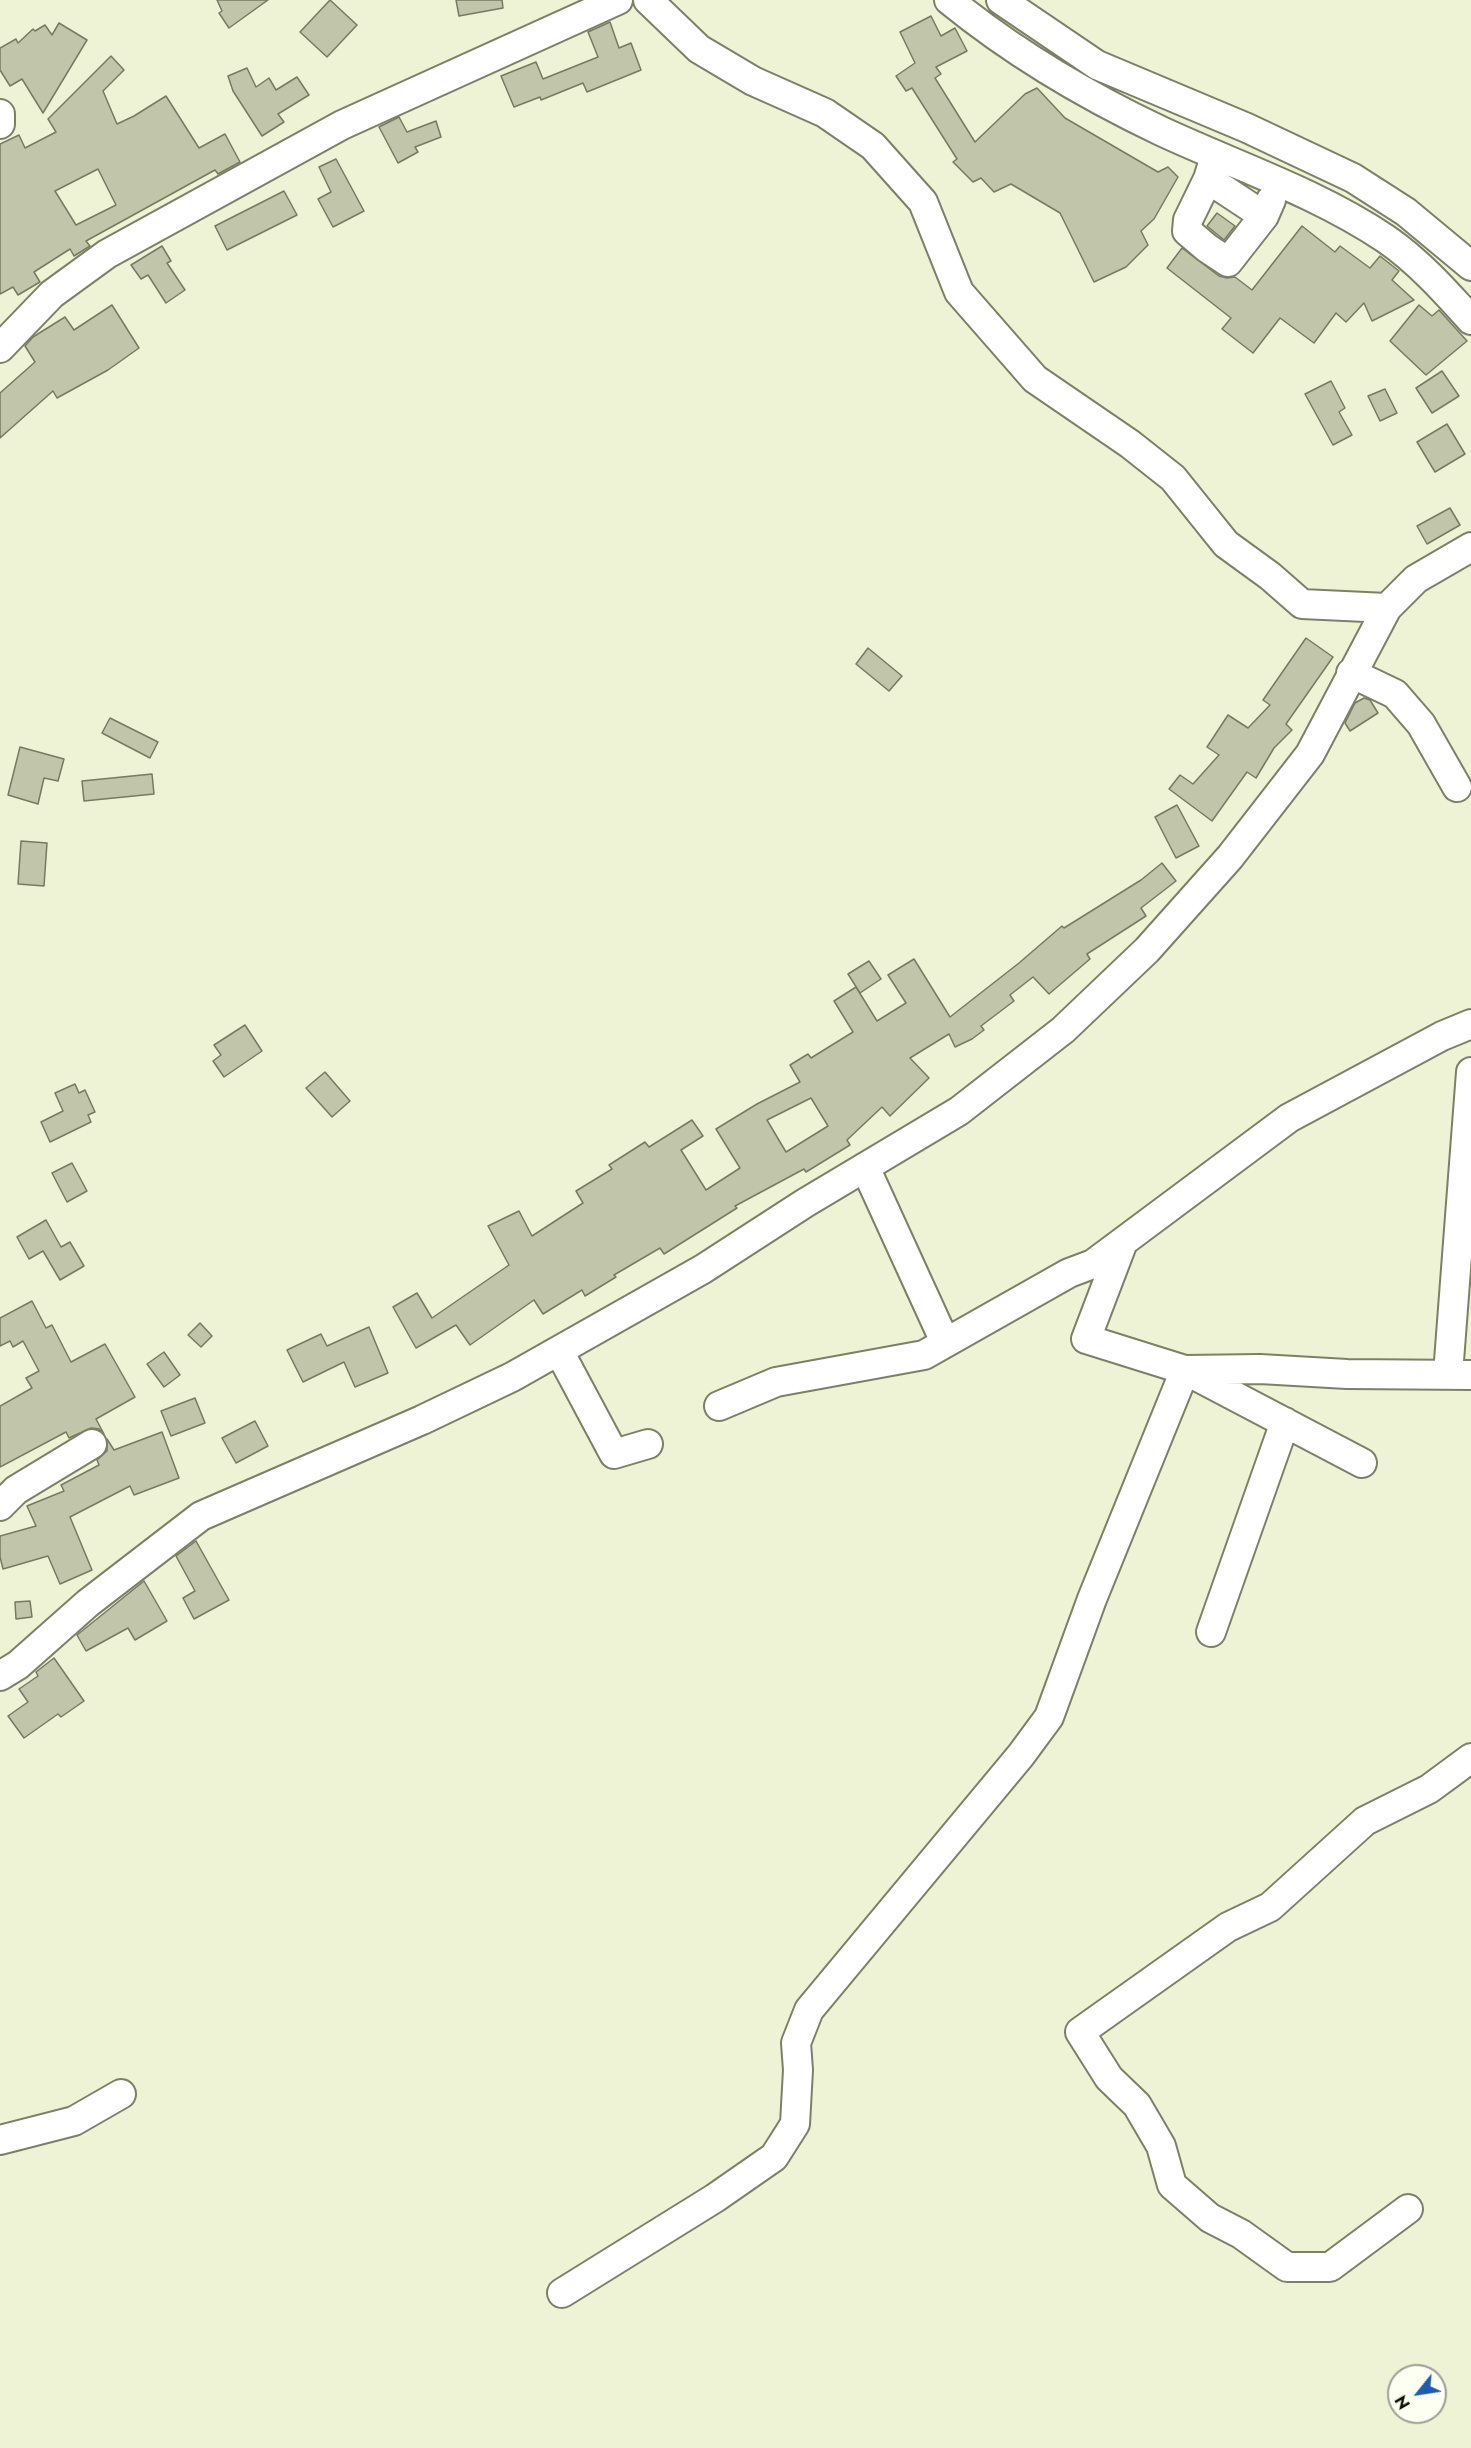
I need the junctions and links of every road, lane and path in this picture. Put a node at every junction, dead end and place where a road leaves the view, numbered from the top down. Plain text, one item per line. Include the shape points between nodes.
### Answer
1 (618, 0) edge
2 (648, 0) edge
3 (949, 0) edge
4 (1002, 0) edge
5 (0, 114) edge
6 (0, 124) edge
7 (1247, 128) junction
8 (1220, 165) junction
9 (1279, 182) junction
10 (1264, 216) junction
11 (1471, 267) edge
12 (1446, 293) junction
13 (1471, 320) edge
14 (0, 348) edge
15 (1471, 547) edge
16 (1387, 608) junction
17 (1351, 673) junction
18 (1457, 787) dead end
19 (1471, 1024) edge
20 (1471, 1072) edge
21 (865, 1167) junction
22 (1123, 1242) junction
23 (945, 1342) junction
24 (559, 1351) junction
25 (1185, 1370) junction
26 (1460, 1375) edge
27 (718, 1406) dead end
28 (1285, 1422) junction
29 (92, 1444) dead end
30 (648, 1444) dead end
31 (1362, 1463) dead end
32 (0, 1506) edge
33 (1211, 1632) dead end
34 (0, 1676) edge
35 (1471, 1758) edge
36 (121, 2094) dead end
37 (0, 2140) edge
38 (1408, 2209) dead end
39 (562, 2293) dead end

1 - 14 street via 351,120 107,254 52,294
2 - 16 street via 699,49 753,81 825,113 873,146 923,202 959,292 1035,378 1173,478 1226,544 1302,604
3 - 8 street via 1004,42 1083,91
4 - 7 street via 1097,65
5 - 6 street
7 - 8 street
7 - 11 street via 1381,194
8 - 9 street
8 - 10 street
8 - 10 street via 1188,220 1187,231 1228,262
9 - 10 street
9 - 12 street via 1387,240
11 - 12 street
12 - 13 street
15 - 16 street via 1416,579
16 - 17 street
17 - 18 street via 1395,694 1421,724
17 - 21 street via 1310,753 1230,857 1147,950 1063,1030 959,1111
19 - 22 street via 1289,1118
20 - 26 street
21 - 23 street
21 - 24 street via 703,1269
22 - 23 street via 1093,1264 1069,1273
22 - 25 street via 1086,1339
23 - 27 street via 924,1355 776,1382
24 - 30 street via 614,1454
24 - 34 street via 422,1420 201,1516
25 - 26 street
25 - 28 street
25 - 39 street via 1092,1599 1049,1717 809,2010 796,2043 795,2124 774,2157
28 - 31 street
28 - 33 street
29 - 32 street via 16,1490
35 - 38 street via 1429,1789 1365,1821 1270,1907 1228,1928 1080,2032 1109,2078 1137,2105 1161,2146 1172,2185 1210,2218 1241,2234 1287,2267 1330,2266
36 - 37 street via 74,2121

